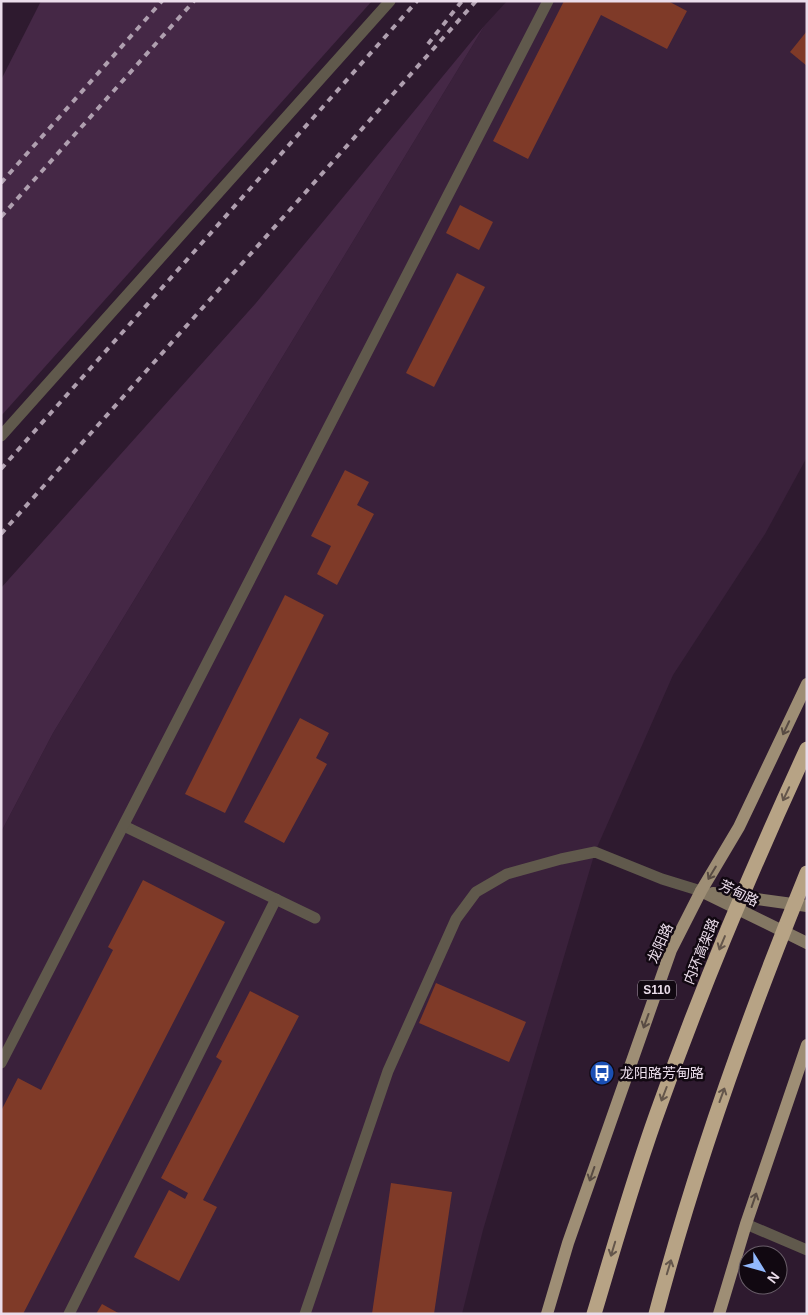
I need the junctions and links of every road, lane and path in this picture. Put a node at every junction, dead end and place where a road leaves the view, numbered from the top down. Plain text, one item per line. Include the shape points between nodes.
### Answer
1 (390, 1) edge
2 (548, 1) edge
3 (1, 436) edge
4 (807, 684) edge
5 (807, 749) edge
6 (124, 826) junction
7 (807, 873) edge
8 (701, 891) junction
9 (276, 899) junction
10 (807, 906) edge
11 (315, 918) dead end
12 (807, 943) edge
13 (807, 1045) edge
14 (1, 1064) edge
15 (746, 1224) junction
16 (807, 1250) edge
17 (69, 1314) edge
18 (305, 1314) edge
19 (547, 1314) edge
20 (594, 1314) edge
21 (656, 1314) edge
22 (719, 1314) edge

1 - 3 lane
2 - 6 lane
4 -> 8 main road, 龙阳路 / S110 via 739,828
5 -> 20 highway, 内环高架路, bridge via 713,965 666,1089
6 - 9 lane
6 - 14 lane
21 -> 7 highway, bridge via 712,1125 762,984
8 - 10 main road, 芳甸路
8 - 12 main road, 芳甸路
8 - 18 lane via 595,852 507,874 476,892 456,919 388,1072
8 -> 19 main road, 龙阳路 / S110 via 671,950 571,1233
9 - 11 lane
9 - 17 lane
15 -> 13 main road
15 - 16 lane
15 - 22 main road

